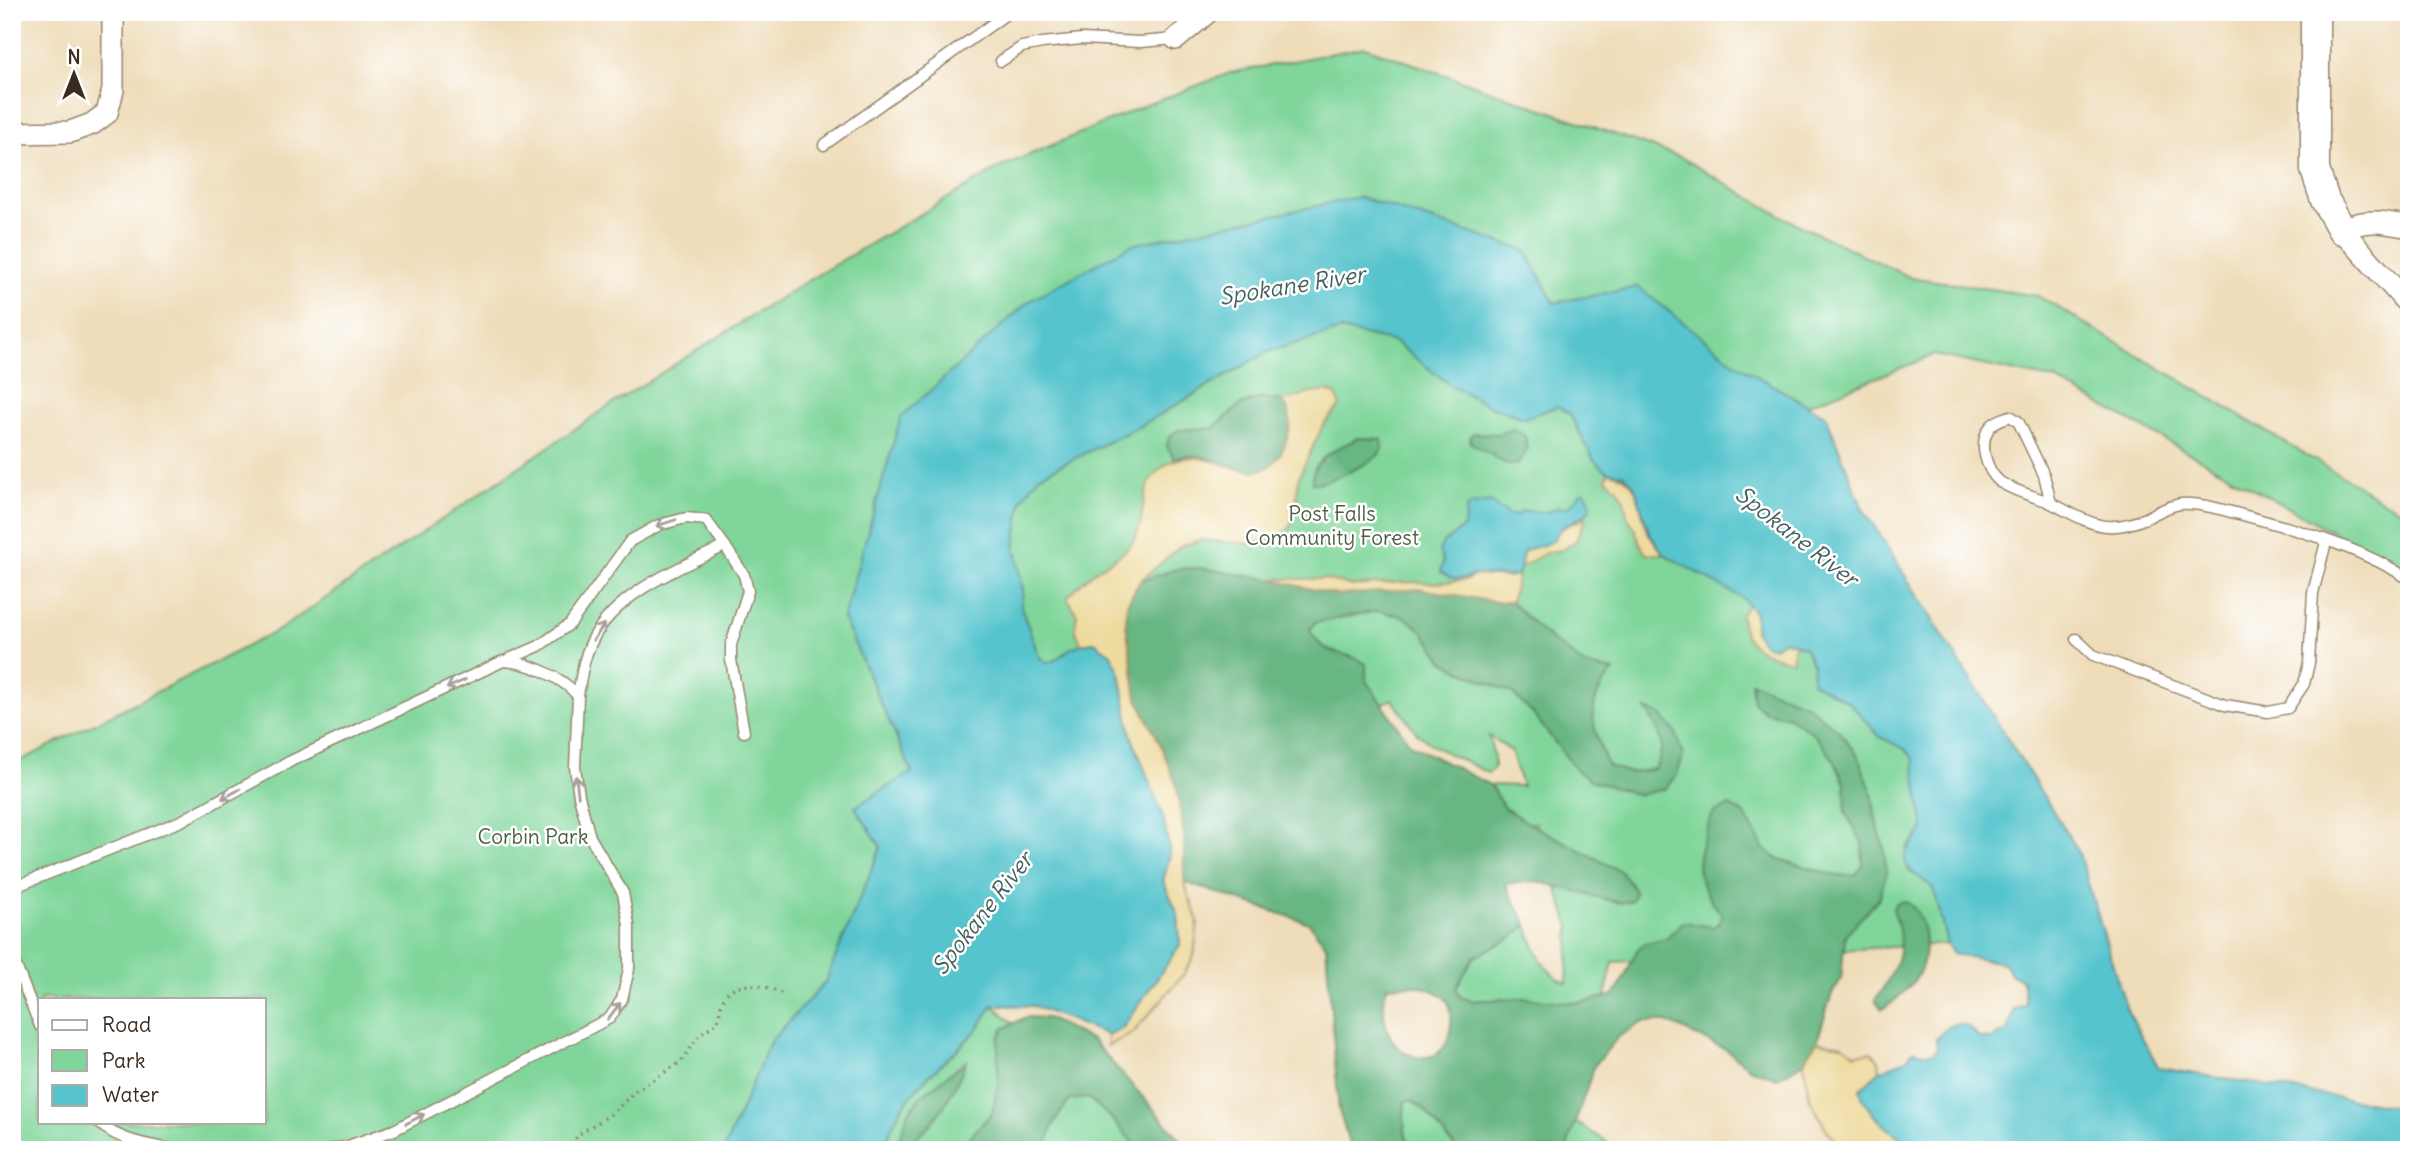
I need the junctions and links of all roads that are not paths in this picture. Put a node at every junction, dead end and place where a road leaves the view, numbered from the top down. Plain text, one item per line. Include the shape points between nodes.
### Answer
1 (113, 12) edge
2 (1009, 12) edge
3 (1208, 12) edge
4 (2315, 12) edge
5 (1176, 39) joint
6 (1001, 61) dead end
7 (12, 133) edge
8 (824, 145) dead end
9 (2409, 227) edge
10 (2343, 230) junction
11 (2409, 305) edge
12 (2051, 503) junction
13 (2326, 542) junction
14 (724, 546) junction
15 (2409, 579) edge
16 (2076, 639) dead end
17 (503, 661) junction
18 (578, 696) junction
19 (744, 732) dead end
20 (12, 888) edge
21 (12, 956) edge
22 (38, 1021) edge
23 (100, 1124) edge
24 (178, 1150) edge
25 (328, 1150) edge

1 - 7 street via 113,90 107,113 70,132
2 - 8 lane
3 - 5 street
4 - 10 street via 2315,170 2325,200
5 - 6 lane via 1042,43 1022,47
9 - 10 street via 2374,221
10 - 11 street
12 - 12 lane via 1993,476 1985,460 1988,428 2010,416 2018,421 2044,475
12 - 13 lane via 2106,528 2121,527 2181,504 2214,508
13 - 15 lane
13 - 16 lane via 2313,593 2309,663 2304,684 2288,708 2268,712 2225,705 2093,655
14 -> 17 lane via 706,520 685,518 659,525 630,541 570,624 539,646
18 -> 14 lane via 583,664 602,625 632,596
14 - 19 lane via 744,575 748,591 731,645
17 - 18 lane via 531,667 568,684
17 -> 20 lane via 291,761 181,821
25 -> 18 lane via 394,1130 610,1018 622,999 629,969 629,925 623,893 590,837 579,796 575,767
21 - 22 lane
23 - 24 lane via 145,1145

